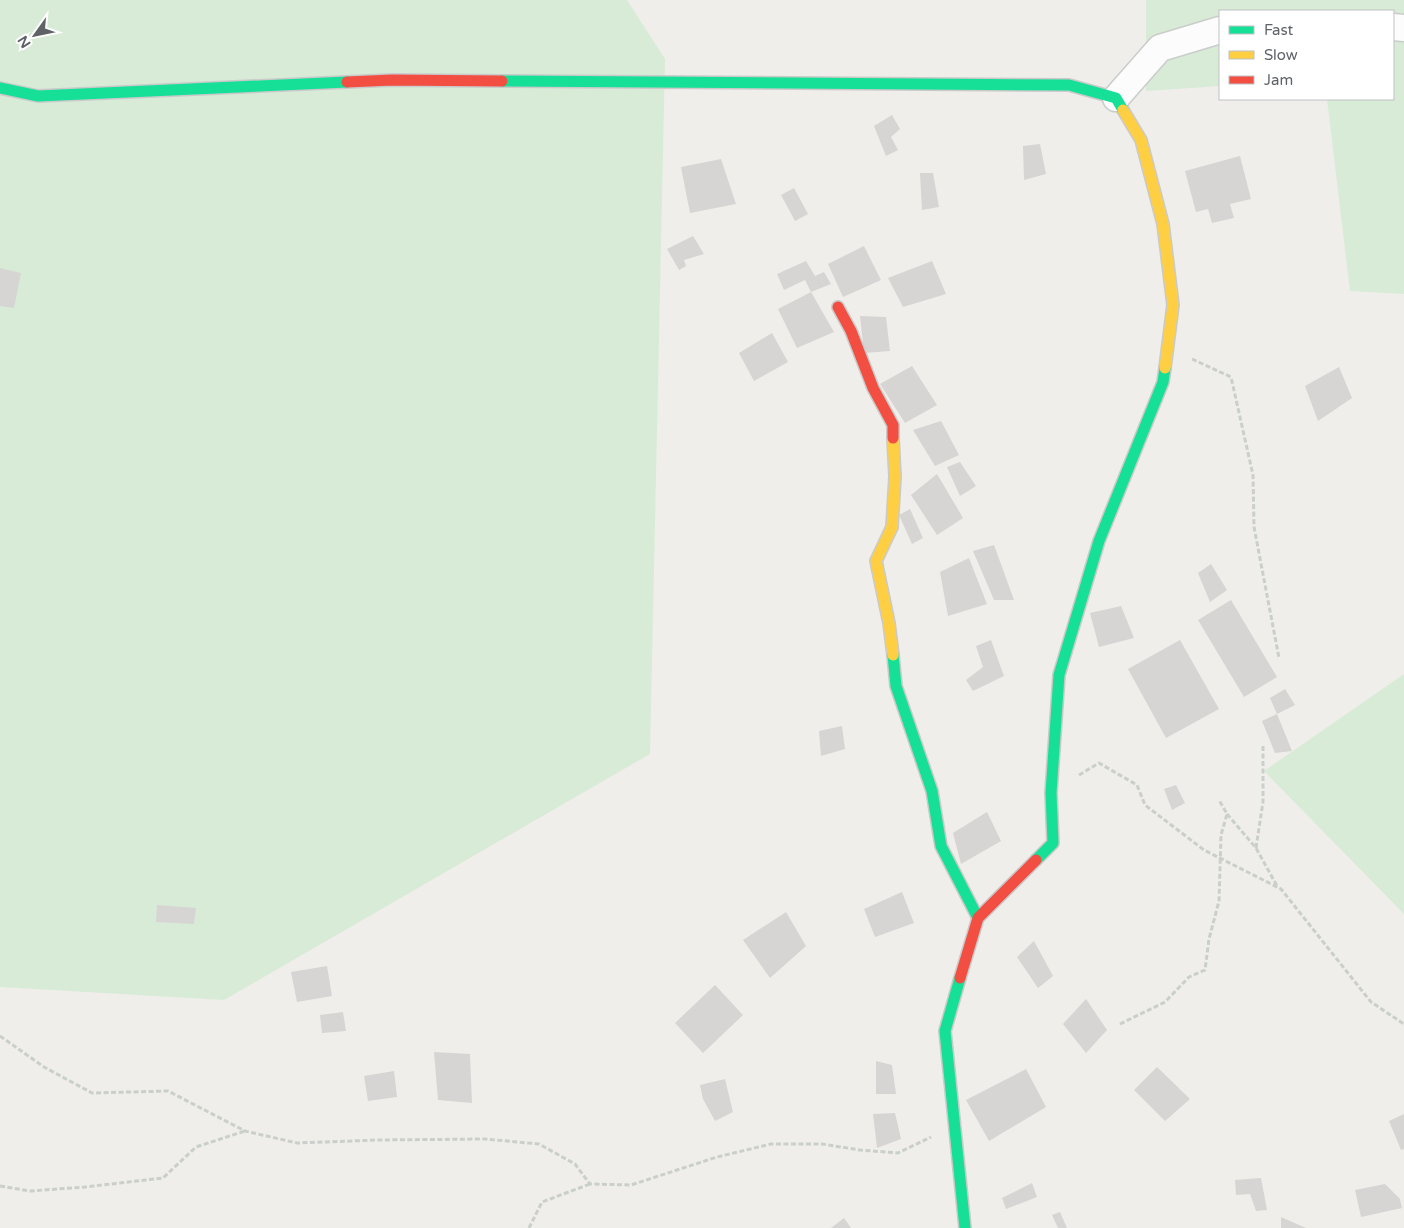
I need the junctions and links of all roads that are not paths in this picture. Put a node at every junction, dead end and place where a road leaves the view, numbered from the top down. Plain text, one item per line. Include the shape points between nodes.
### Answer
1 (1219, 30) edge
2 (0, 88) edge
3 (1116, 98) junction
4 (838, 307) dead end
5 (978, 918) junction
6 (965, 1228) edge

1 - 3 street via 1160,48
2 - 3 street via 38,96 392,80 1069,85
3 - 5 street via 1141,140 1163,224 1173,305 1163,382 1099,541 1059,675 1051,793 1053,843
4 - 5 street via 893,426 895,477 892,526 876,561 889,623 896,686 932,791 940,846
5 - 6 street via 945,1030

